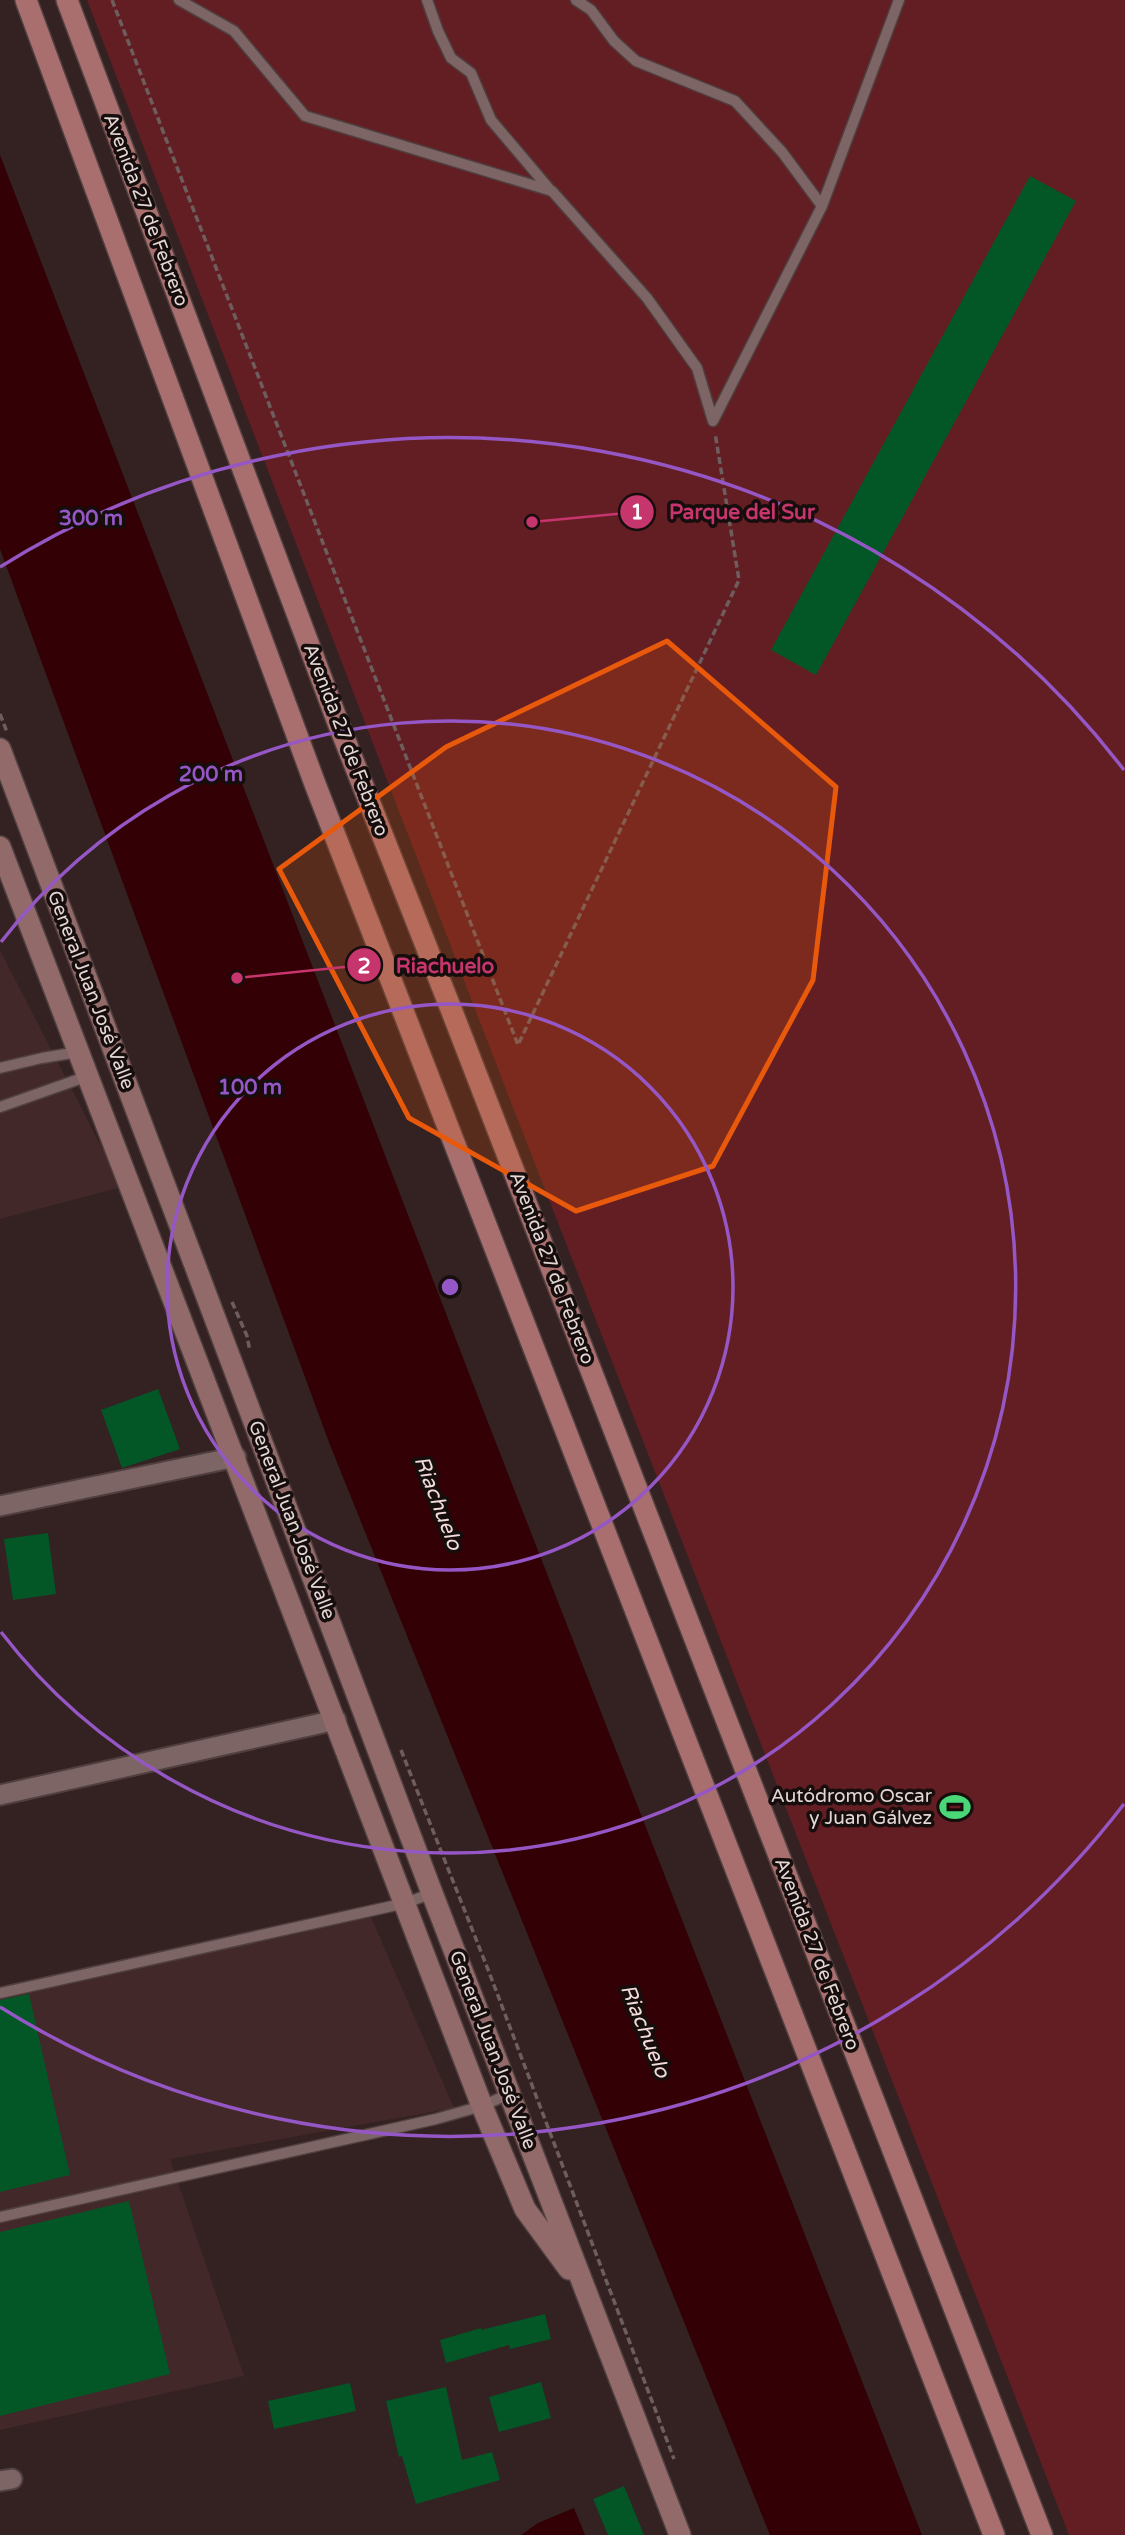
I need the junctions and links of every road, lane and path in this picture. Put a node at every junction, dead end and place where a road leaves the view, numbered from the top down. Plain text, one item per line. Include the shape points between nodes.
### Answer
1 (26, 0) edge
2 (67, 0) edge
3 (112, 0) edge
4 (179, 0) edge
5 (427, 0) edge
6 (576, 0) edge
7 (898, 0) edge
8 (552, 191) junction
9 (822, 206) junction
10 (713, 421) junction
11 (0, 749) edge
12 (0, 847) edge
13 (79, 1052) junction
14 (0, 1068) edge
15 (88, 1076) junction
16 (0, 1107) edge
17 (236, 1457) junction
18 (0, 1506) edge
19 (336, 1720) junction
20 (0, 1795) edge
21 (432, 1893) junction
22 (406, 1903) junction
23 (0, 1993) edge
24 (510, 2094) junction
25 (482, 2106) junction
26 (0, 2217) edge
27 (585, 2291) junction
28 (680, 2535) edge
29 (994, 2535) edge
30 (1042, 2535) edge

1 - 29 main road, Avenida 27 de Febrero via 310,771
2 - 30 main road, Avenida 27 de Febrero via 337,720
3 - 10 path via 518,1045 739,580
4 - 8 lane via 234,31 306,116
5 - 8 lane via 451,58 471,74 491,120
6 - 9 lane via 591,10 636,61 735,101 782,152
7 - 9 lane
8 - 10 lane via 648,298 697,368
9 - 10 lane
11 - 21 main road, General Juan José Valle
12 - 13 main road, General Juan José Valle
13 - 14 lane
13 - 15 main road, General Juan José Valle
15 - 16 lane
15 - 17 main road, General Juan José Valle
17 - 18 street
17 - 19 main road, General Juan José Valle
19 - 20 street
19 - 22 main road, General Juan José Valle
21 - 22 lane
21 - 24 main road, General Juan José Valle
22 - 23 lane
22 - 25 main road, General Juan José Valle
24 - 25 lane
24 - 27 main road, General Juan José Valle
25 - 26 lane
25 - 27 main road, General Juan José Valle via 525,2209
27 - 28 main road, General Juan José Valle

